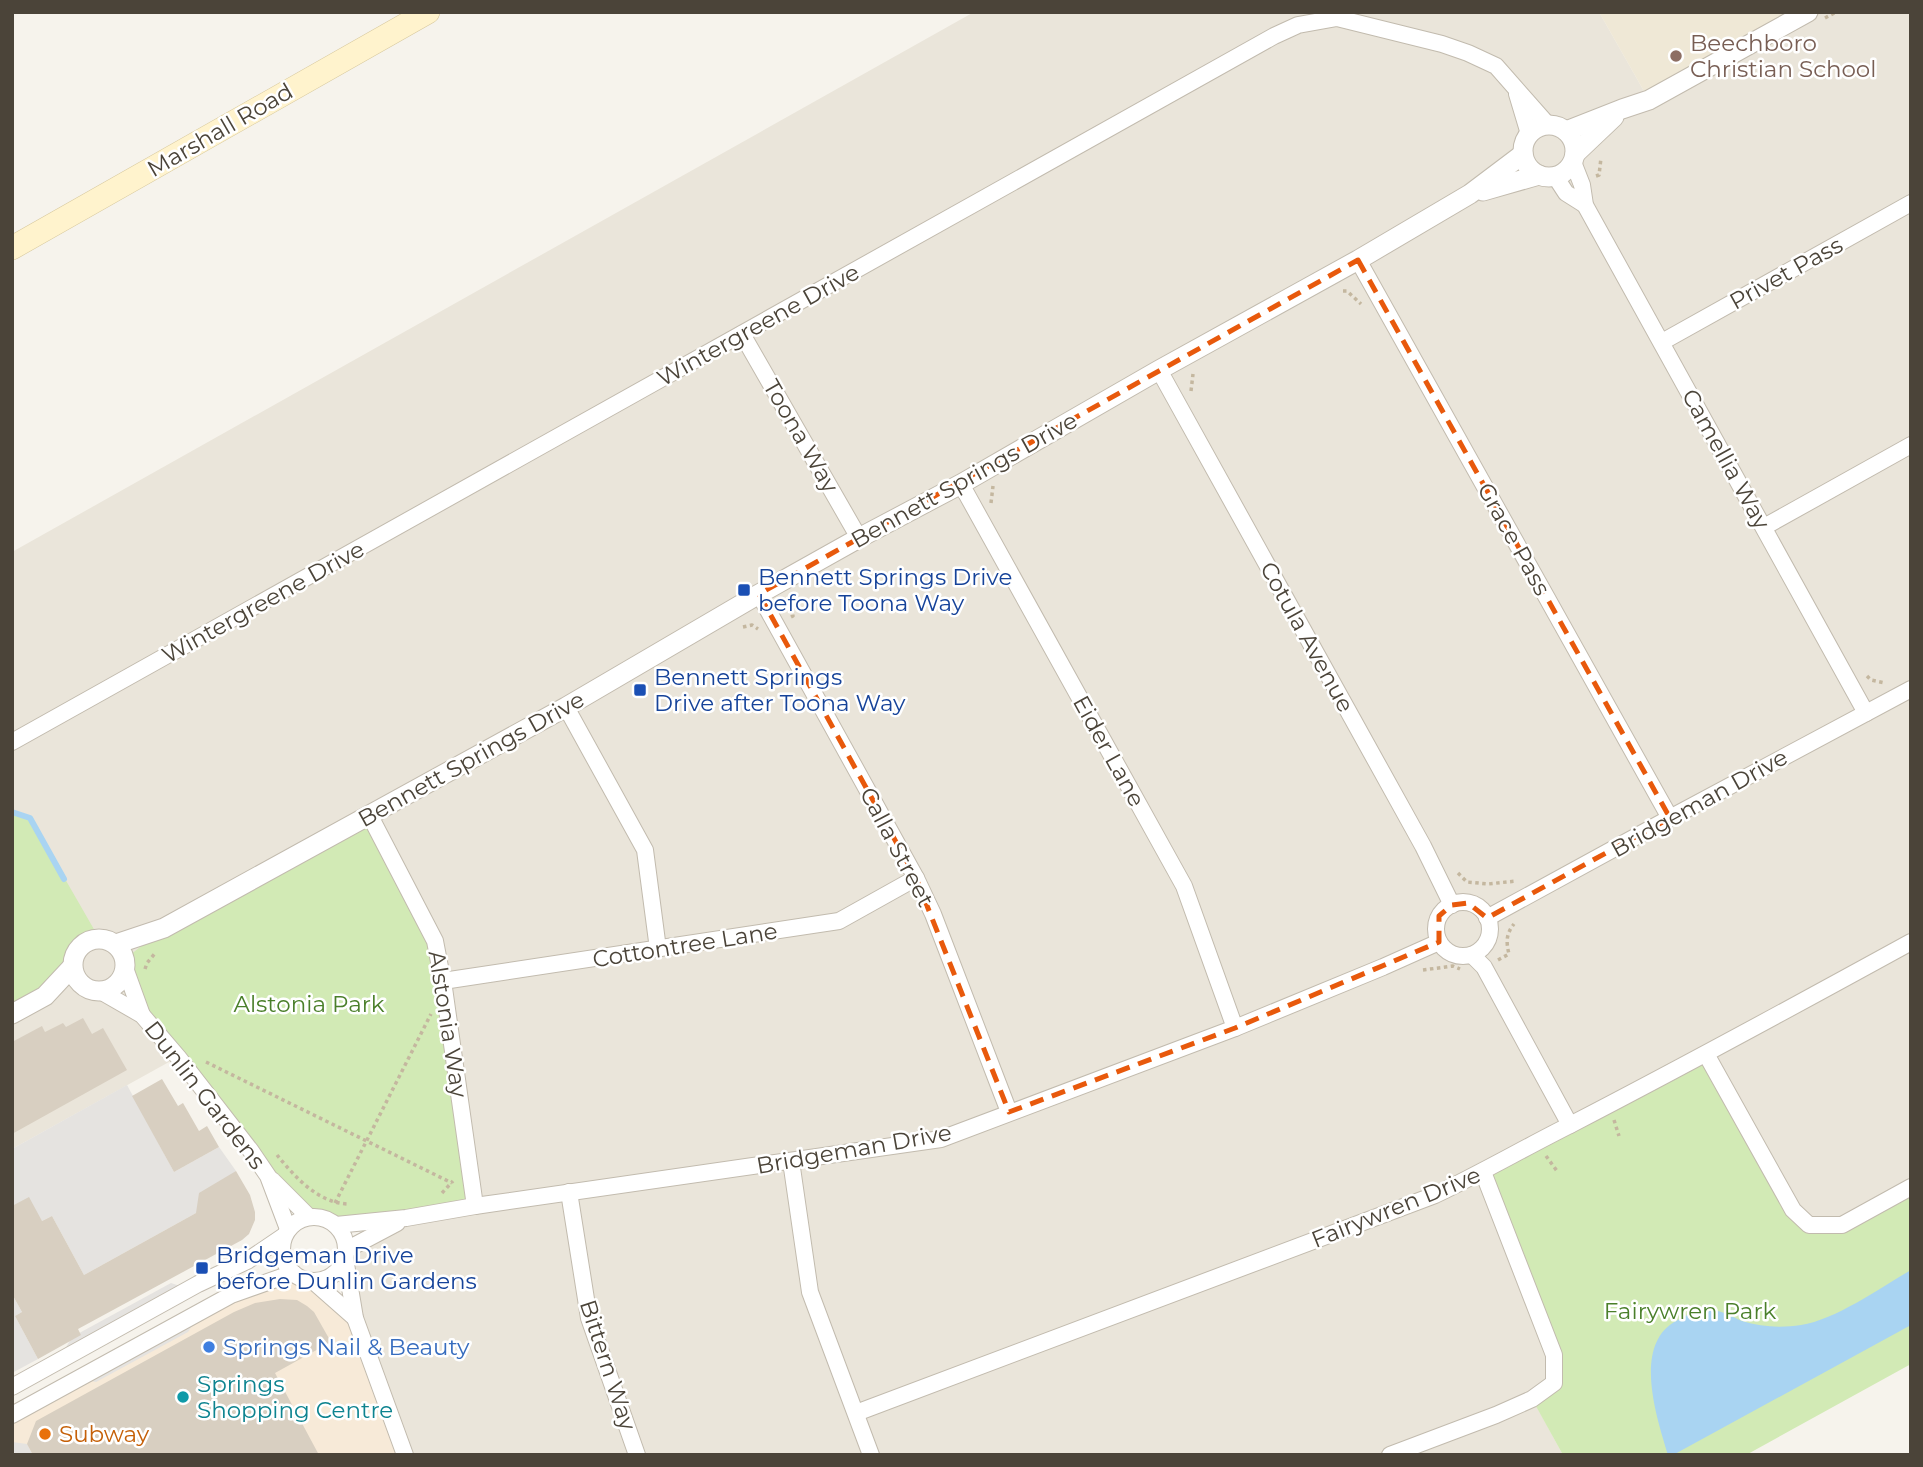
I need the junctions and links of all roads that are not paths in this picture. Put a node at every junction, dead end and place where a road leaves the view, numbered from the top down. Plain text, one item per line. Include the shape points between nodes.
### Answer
1 (428, 12) edge
2 (1808, 12) edge
3 (1516, 89) junction
4 (1622, 109) junction
5 (1557, 128) junction
6 (1530, 134) junction
7 (1523, 154) junction
8 (1574, 158) junction
9 (1547, 176) junction
10 (1470, 194) junction
11 (1911, 203) edge
12 (1585, 205) junction
13 (12, 248) edge
14 (1358, 260) junction
15 (743, 334) junction
16 (1662, 342) junction
17 (1158, 370) junction
18 (1911, 445) edge
19 (961, 484) junction
20 (1763, 527) junction
21 (859, 538) junction
22 (759, 594) junction
23 (1911, 689) edge
24 (566, 707) junction
25 (1866, 713) junction
26 (12, 743) edge
27 (370, 816) junction
28 (1670, 818) junction
29 (916, 878) junction
30 (1452, 905) junction
31 (1488, 918) junction
32 (1439, 942) junction
33 (1911, 942) edge
34 (658, 949) junction
35 (1472, 955) junction
36 (127, 961) junction
37 (72, 967) junction
38 (444, 984) junction
39 (94, 990) junction
40 (45, 996) junction
41 (12, 1014) edge
42 (142, 1015) junction
43 (1235, 1028) junction
44 (1706, 1054) junction
45 (1009, 1112) junction
46 (1570, 1125) junction
47 (791, 1161) junction
48 (1483, 1172) junction
49 (268, 1176) junction
50 (1911, 1187) edge
51 (569, 1192) junction
52 (475, 1206) junction
53 (309, 1217) junction
54 (406, 1218) junction
55 (336, 1225) junction
56 (286, 1233) junction
57 (346, 1254) junction
58 (293, 1273) junction
59 (313, 1281) junction
60 (355, 1318) junction
61 (12, 1387) edge
62 (856, 1413) junction
63 (12, 1415) edge
64 (405, 1455) edge
65 (637, 1455) edge
66 (871, 1455) edge
67 (1390, 1455) edge

1 - 13 main road, Marshall Road
2 - 4 street via 1649,100
3 - 5 street, Wintergreene Drive
3 - 6 street, Wintergreene Drive
3 - 15 street, Wintergreene Drive via 1496,66 1442,44 1336,18 1298,25
4 - 5 street
4 - 8 street
5 - 6 street via 1541,126
5 - 8 street via 1572,138
6 - 7 street
7 - 9 street via 1531,170
7 - 10 street, Bennett Springs Drive
8 - 9 street via 1563,174
8 - 12 street, Camellia Way
9 - 10 street, Bennett Springs Drive
9 - 12 street, Camellia Way
10 - 14 street, Bennett Springs Drive
11 - 16 street, Privet Pass
12 - 16 street, Camellia Way
14 - 17 street, Bennett Springs Drive
14 - 28 street, Grace Pass
15 - 21 street, Toona Way
15 - 26 street, Wintergreene Drive
16 - 20 street, Camellia Way
17 - 19 street, Bennett Springs Drive
17 - 30 street, Cotula Avenue
18 - 20 street
19 - 21 street, Bennett Springs Drive
19 - 43 street, Eider Lane via 1184,886
20 - 25 street, Camellia Way
21 - 22 street, Bennett Springs Drive
22 - 24 street, Bennett Springs Drive
22 - 29 street, Calla Street
23 - 25 street, Bridgeman Drive
24 - 27 street, Bennett Springs Drive
24 - 34 street via 645,850
25 - 28 street, Bridgeman Drive
27 - 36 street, Bennett Springs Drive
27 - 38 street, Alstonia Way via 435,941
28 - 31 street, Bridgeman Drive
29 - 34 street, Cottontree Lane via 839,921
29 - 45 street, Calla Street
30 - 31 street via 1468,903
30 - 32 street via 1439,916
31 - 35 street via 1488,940
32 - 35 street via 1453,954
32 - 43 street, Bridgeman Drive
33 - 44 street, Fairywren Drive
34 - 38 street, Cottontree Lane
35 - 46 street via 1484,967
36 - 37 street via 99,938 77,950
36 - 39 street via 118,984
36 - 42 street, Dunlin Gardens
37 - 39 street via 78,983
37 - 40 street
38 - 52 street, Alstonia Way
39 - 40 street
39 - 42 street, Dunlin Gardens
40 - 41 street
42 - 49 street, Dunlin Gardens
43 - 45 street, Bridgeman Drive
44 - 46 street, Fairywren Drive
44 - 50 street via 1793,1210 1809,1225 1842,1225
45 - 47 street, Bridgeman Drive via 941,1139
46 - 48 street, Fairywren Drive
47 - 51 street, Bridgeman Drive
47 - 62 street via 810,1292
48 - 62 street, Fairywren Drive via 1435,1195
48 - 67 street via 1553,1355 1554,1383 1496,1415
49 - 53 street, Dunlin Gardens
49 - 56 street, Dunlin Gardens
51 - 52 street, Bridgeman Drive
51 - 65 street, Bittern Way via 589,1318
52 - 54 street, Bridgeman Drive
53 - 55 street
53 - 56 street
54 - 55 street, Bridgeman Drive
54 - 57 street, Bridgeman Drive
55 - 57 street
56 - 58 street via 282,1256
56 - 61 street via 247,1261 198,1283
57 - 59 street via 334,1274
57 - 60 street
58 - 59 street
58 - 63 street via 231,1295
59 - 60 street
60 - 64 street
62 - 66 street

